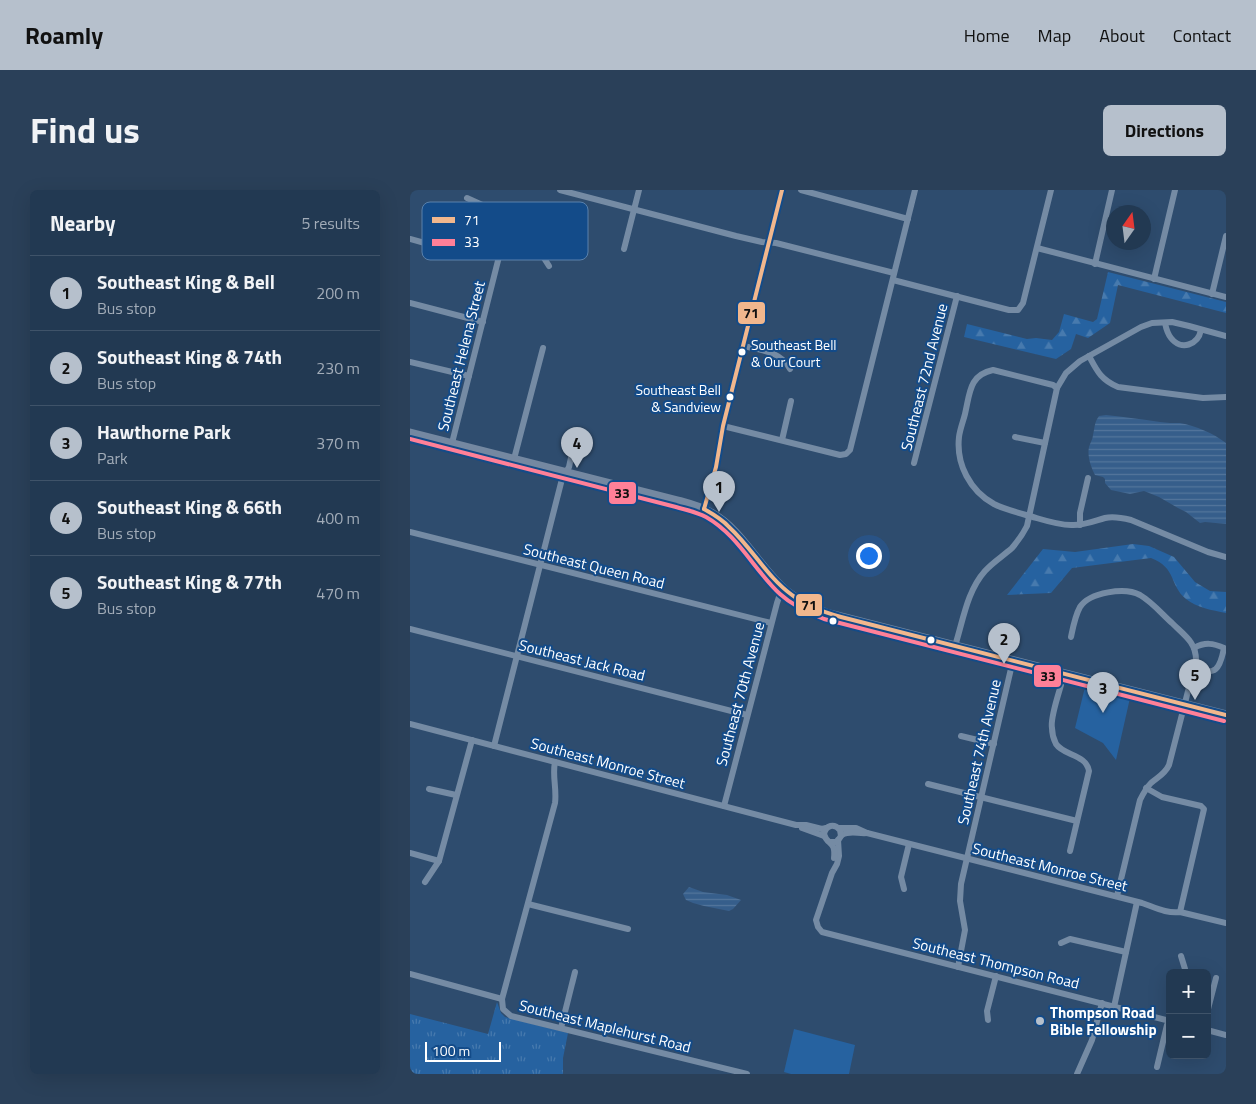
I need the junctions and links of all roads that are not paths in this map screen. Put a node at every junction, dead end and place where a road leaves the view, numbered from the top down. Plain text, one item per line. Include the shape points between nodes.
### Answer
1 (560, 190) edge
2 (639, 190) edge
3 (782, 190) edge
4 (801, 190) edge
5 (915, 190) edge
6 (1051, 190) edge
7 (1112, 190) edge
8 (1175, 190) edge
9 (467, 198) dead end
10 (477, 202) edge
11 (634, 209) junction
12 (908, 219) junction
13 (1226, 236) edge
14 (769, 243) junction
15 (1037, 248) junction
16 (624, 249) dead end
17 (499, 260) edge
18 (545, 260) edge
19 (1095, 264) junction
20 (549, 266) dead end
21 (894, 277) junction
22 (1154, 279) junction
23 (1212, 294) junction
24 (957, 296) junction
25 (1226, 297) edge
26 (410, 303) edge
27 (483, 322) junction
28 (1165, 322) junction
29 (1201, 330) junction
30 (1226, 336) edge
31 (743, 346) junction
32 (544, 348) dead end
33 (1089, 356) junction
34 (410, 362) edge
35 (790, 369) dead end
36 (469, 376) junction
37 (1057, 388) junction
38 (1226, 397) edge
39 (792, 401) dead end
40 (724, 426) junction
41 (410, 433) edge
42 (576, 435) dead end
43 (1015, 437) dead end
44 (782, 440) junction
45 (452, 443) junction
46 (1045, 443) junction
47 (514, 459) junction
48 (914, 463) dead end
49 (566, 472) junction
50 (1088, 478) dead end
51 (704, 509) junction
52 (1030, 516) junction
53 (1080, 524) junction
54 (410, 532) edge
55 (1226, 557) edge
56 (541, 566) junction
57 (785, 590) junction
58 (771, 623) junction
59 (410, 629) edge
60 (1071, 637) dead end
61 (955, 646) junction
62 (1194, 648) junction
63 (517, 656) junction
64 (1013, 660) junction
65 (1194, 669) junction
66 (1060, 685) dead end
67 (1184, 704) junction
68 (1226, 715) edge
69 (747, 716) junction
70 (410, 724) edge
71 (961, 736) dead end
72 (472, 740) junction
73 (994, 744) junction
74 (494, 746) junction
75 (555, 762) junction
76 (928, 784) dead end
77 (1146, 788) junction
78 (429, 789) dead end
79 (456, 796) junction
80 (982, 798) junction
81 (724, 806) junction
82 (1077, 821) junction
83 (799, 826) junction
84 (826, 828) junction
85 (838, 828) junction
86 (867, 833) junction
87 (824, 836) junction
88 (840, 838) junction
89 (830, 842) junction
90 (909, 844) junction
91 (1070, 851) dead end
92 (410, 853) edge
93 (968, 858) junction
94 (439, 861) junction
95 (832, 873) junction
96 (425, 882) dead end
97 (904, 889) dead end
98 (1117, 896) junction
99 (1137, 902) junction
100 (528, 904) junction
101 (1180, 912) junction
102 (1226, 923) edge
103 (628, 929) dead end
104 (1061, 943) dead end
105 (1126, 952) junction
106 (1181, 956) dead end
107 (958, 966) junction
108 (1185, 969) edge
109 (575, 972) dead end
110 (410, 974) edge
111 (996, 976) junction
112 (1216, 978) dead end
113 (1211, 997) edge
114 (502, 999) junction
115 (1102, 1003) junction
116 (1114, 1006) junction
117 (988, 1020) dead end
118 (1166, 1020) edge
119 (561, 1028) junction
120 (1166, 1029) edge
121 (1211, 1031) edge
122 (1226, 1035) edge
123 (1157, 1068) dead end
124 (747, 1074) edge
125 (1077, 1074) edge

1 - 11 street
2 - 11 street
3 - 14 street
4 - 12 street
5 - 12 street
6 - 15 street
7 - 19 street
8 - 22 street
9 - 10 street
11 - 14 street
11 - 16 street
12 - 21 street
13 - 23 street
14 - 21 street
14 - 31 street
15 - 19 street
15 - 24 street via 1018,310
17 - 27 street, Southeast Helena Street
18 - 20 street
19 - 22 street
21 - 24 street
21 - 44 street via 850,450 840,455
22 - 23 street
23 - 25 street
24 - 48 street, Southeast 72nd Avenue
26 - 27 street
27 - 36 street, Southeast Helena Street
28 - 29 street
28 - 29 street via 1170,337 1179,344 1192,343 1198,339
28 - 33 street via 1141,327
29 - 30 street
31 - 35 street via 777,355
31 - 40 street
32 - 47 street
33 - 37 street via 1073,366
33 - 38 street via 1101,376 1118,387 1203,398
34 - 36 street
36 - 45 street, Southeast Helena Street
37 - 46 street
37 - 52 street via 1003,372 985,372 974,380 959,436 960,463 974,488 995,504
39 - 44 street
40 - 44 street
40 - 51 street
41 - 45 main road
42 - 49 street
43 - 46 street
45 - 47 main road
46 - 52 street
47 - 49 main road
49 - 51 main road
49 - 56 street
50 - 53 street
51 - 57 main road via 735,532
52 - 53 street via 1072,526
52 - 61 street via 1022,536 986,569 975,585
53 - 55 street via 1106,518 1131,520
54 - 56 street, Southeast Queen Road
56 - 58 street, Southeast Queen Road
56 - 63 street
57 - 58 street, Southeast 70th Avenue via 778,600
57 - 61 main road via 826,613
58 - 69 street, Southeast 70th Avenue
59 - 63 street, Southeast Jack Road
60 - 62 street via 1076,616 1084,602 1095,596 1120,591 1139,594 1147,599
61 - 64 main road
62 - 65 street
62 - 65 street via 1208,643 1224,648 1219,666 1214,670 1203,672
63 - 69 street, Southeast Jack Road
63 - 74 street
64 - 67 main road
64 - 73 street, Southeast 74th Avenue
65 - 67 street
66 - 82 street via 1051,727 1056,743 1088,765
67 - 68 main road
67 - 77 street via 1169,765 1164,774
69 - 81 street, Southeast 70th Avenue
70 - 72 street, Southeast Monroe Street
71 - 73 street
72 - 74 street, Southeast Monroe Street
72 - 79 street
73 - 80 street, Southeast 74th Avenue
74 - 75 street, Southeast Monroe Street
75 - 81 street, Southeast Monroe Street
75 - 100 street, Southeast Maplehurst Road via 556,797
76 - 80 street
77 - 98 street via 1138,805
77 - 101 street via 1162,797 1204,809
78 - 79 street
79 - 94 street
80 - 82 street
80 - 93 street, Southeast 74th Avenue
81 - 83 street, Southeast Monroe Street
82 - 91 street
83 - 84 street, Southeast Monroe Street
83 - 87 street, Southeast Monroe Street
84 - 85 street
84 - 87 street
85 - 86 street, Southeast Monroe Street via 856,828
85 - 88 street
86 - 88 street, Southeast Monroe Street via 849,832
86 - 90 street, Southeast Monroe Street
87 - 89 street
88 - 89 street
88 - 95 street via 838,859
89 - 95 street via 834,853
90 - 93 street, Southeast Monroe Street
90 - 97 street via 901,877
92 - 94 street
93 - 98 street, Southeast Monroe Street
93 - 107 street, Southeast 74th Avenue via 960,896 965,930
94 - 96 street
95 - 107 street, Southeast Thompson Road via 816,922 822,932
98 - 99 street, Southeast Monroe Street
99 - 101 street, Southeast Monroe Street
99 - 105 street
100 - 103 street
100 - 114 street, Southeast Maplehurst Road
101 - 102 street, Southeast Monroe Street
104 - 105 street via 1070,939
105 - 116 street
106 - 108 street
107 - 111 street, Southeast Thompson Road
109 - 119 street
110 - 114 street
111 - 115 street, Southeast Thompson Road
111 - 117 street via 987,1011
112 - 113 street
114 - 119 street, Southeast Maplehurst Road via 510,1016
115 - 116 street, Southeast Thompson Road
115 - 125 street via 1092,1040
116 - 118 street, Southeast Thompson Road
119 - 124 street, Southeast Maplehurst Road
120 - 123 street
121 - 122 street

